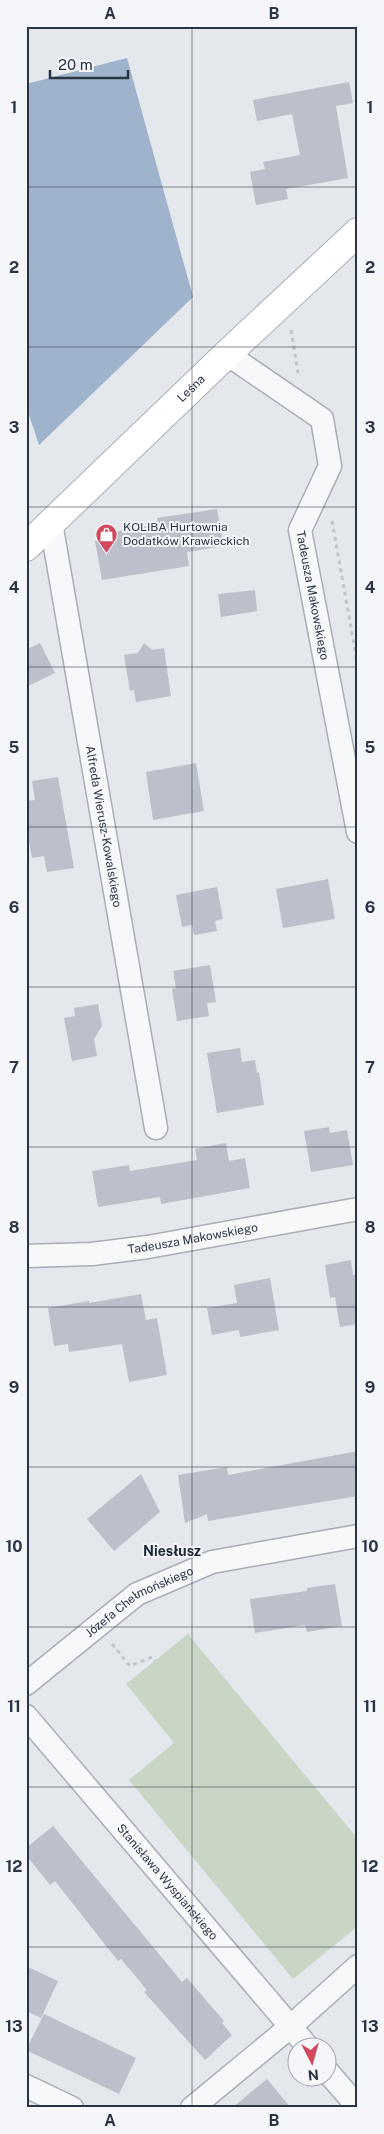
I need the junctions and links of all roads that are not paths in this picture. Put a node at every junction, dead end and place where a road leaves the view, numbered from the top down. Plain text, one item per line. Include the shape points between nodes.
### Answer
1 (358, 232) edge
2 (228, 354) junction
3 (52, 523) junction
4 (26, 547) edge
5 (358, 832) edge
6 (156, 1128) dead end
7 (358, 1209) edge
8 (26, 1256) edge
9 (358, 1536) edge
10 (26, 1684) edge
11 (26, 1716) edge
12 (358, 1966) edge
13 (290, 2027) junction
14 (298, 2036) edge
15 (336, 2081) edge
16 (26, 2086) edge
17 (358, 2106) edge
18 (72, 2108) edge
19 (192, 2108) edge

1 - 2 street, Leśna
2 - 3 street, Leśna
2 - 5 street, Tadeusza Makowskiego via 322,419 330,466 300,530
3 - 4 street, Leśna
3 - 6 street, Alfreda Wierusz-Kowalskiego
7 - 8 street, Tadeusza Makowskiego via 148,1247 92,1254
9 - 10 street, Józefa Chełmońskiego via 212,1562 137,1594
11 - 13 street, Stanisława Wyspiańskiego
12 - 13 street
13 - 14 street, Stanisława Wyspiańskiego
13 - 19 street
15 - 17 street
16 - 18 street

